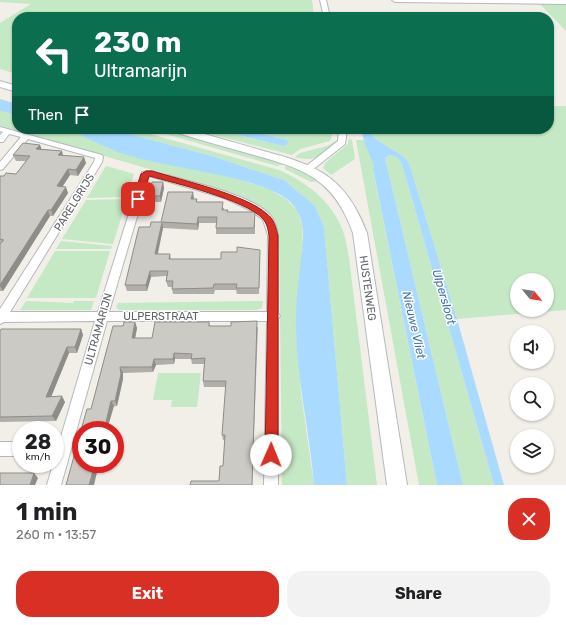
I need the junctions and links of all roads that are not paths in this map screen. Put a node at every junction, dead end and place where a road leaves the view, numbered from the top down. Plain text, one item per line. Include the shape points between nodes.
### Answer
1 (323, 0) edge
2 (395, 0) edge
3 (566, 2) edge
4 (325, 12) edge
5 (0, 84) edge
6 (12, 87) edge
7 (12, 134) edge
8 (13, 134) edge
9 (17, 134) edge
10 (193, 134) edge
11 (343, 134) edge
12 (0, 140) edge
13 (0, 167) edge
14 (308, 169) junction
15 (274, 316) junction
16 (102, 317) junction
17 (0, 318) edge
18 (64, 435) edge
19 (0, 449) edge
20 (12, 449) edge
21 (56, 473) edge
22 (54, 485) edge
23 (271, 485) edge
24 (397, 485) edge

1 - 4 street
2 - 3 street
5 - 6 main road
7 - 12 street
8 - 13 street
9 - 17 street, PARELGRIJS via 99,157
10 - 14 main road, HUSTENWEG via 289,160
11 - 14 street via 342,142
14 - 24 main road, HUSTENWEG via 326,180 341,196 353,212 360,233
15 - 16 street, ULPERSTRAAT
15 - 16 street, ULTRAMARIJN via 273,236 272,226 266,216 238,201 149,173 145,174
15 - 23 street
16 - 17 street, ULPERSTRAAT
16 - 18 street, ULTRAMARIJN
19 - 20 street
21 - 22 street, ULTRAMARIJN

